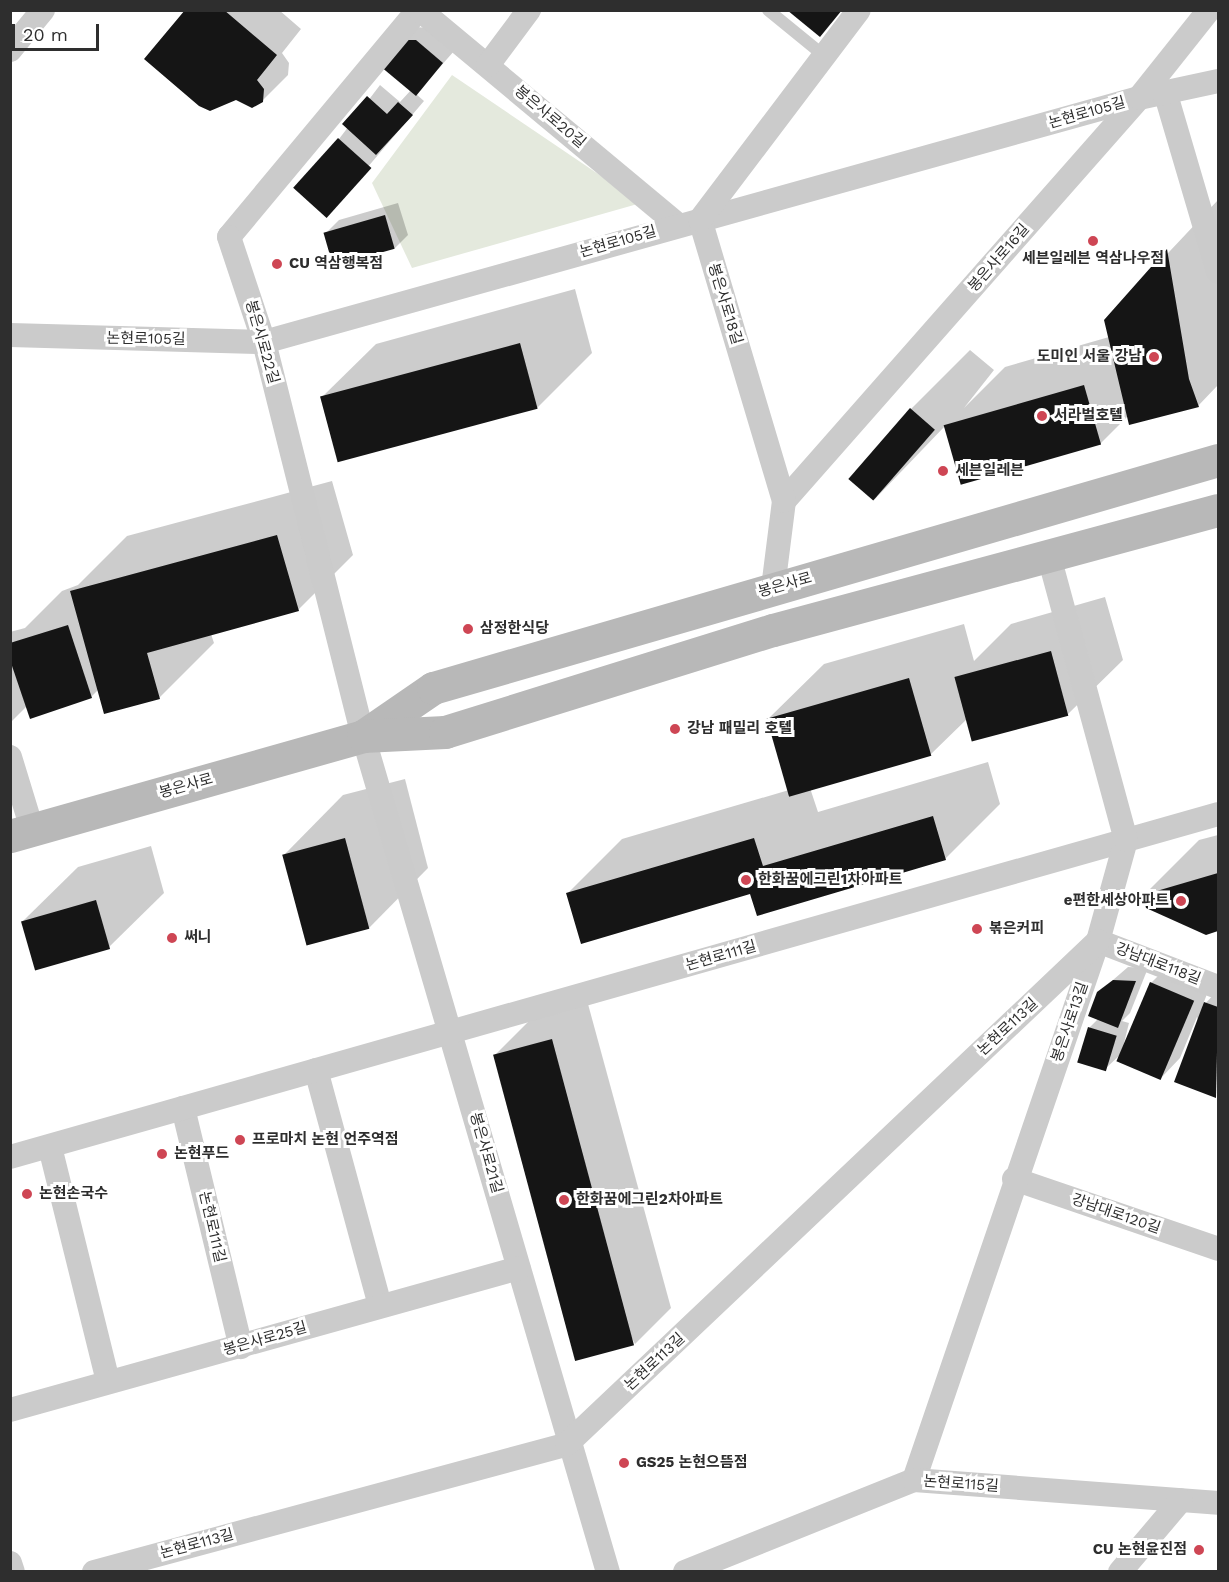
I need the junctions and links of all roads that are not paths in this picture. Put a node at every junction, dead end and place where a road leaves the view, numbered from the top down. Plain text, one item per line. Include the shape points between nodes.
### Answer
1 (43, 10) edge
2 (419, 10) edge
3 (529, 10) edge
4 (768, 10) edge
5 (859, 10) edge
6 (1209, 10) edge
7 (10, 50) edge
8 (822, 54) junction
9 (488, 65) junction
10 (1218, 81) edge
11 (1166, 95) junction
12 (1138, 98) junction
13 (689, 223) junction
14 (1218, 272) edge
15 (10, 335) edge
16 (264, 342) junction
17 (1218, 460) edge
18 (784, 501) junction
19 (1218, 510) edge
20 (1049, 557) junction
21 (773, 588) junction
22 (363, 736) junction
23 (10, 758) edge
24 (1218, 814) edge
25 (21, 833) edge
26 (1126, 840) junction
27 (1098, 941) junction
28 (1218, 987) edge
29 (451, 1033) junction
30 (316, 1071) junction
31 (183, 1108) junction
32 (50, 1147) junction
33 (10, 1157) edge
34 (1014, 1179) junction
35 (1218, 1249) edge
36 (519, 1268) junction
37 (380, 1305) junction
38 (241, 1347) junction
39 (108, 1382) junction
40 (10, 1410) edge
41 (567, 1444) junction
42 (914, 1480) junction
43 (1181, 1500) junction
44 (1218, 1503) edge
45 (10, 1563) edge
46 (13, 1572) edge
47 (94, 1572) edge
48 (608, 1572) edge
49 (685, 1572) edge
50 (1120, 1572) edge

1 - 7 street
2 - 9 street, 봉은사로20길
2 - 16 street, 봉은사로22길 via 229,237
3 - 9 street
4 - 8 lane
5 - 8 street
6 - 12 street, 봉은사로16길
8 - 13 street
9 - 13 street, 봉은사로20길
10 - 11 street, 논현로105길
11 - 12 street, 논현로105길
11 - 14 street
12 - 13 street, 논현로105길
12 - 18 street, 봉은사로16길
13 - 16 street, 논현로105길
13 - 18 street, 봉은사로18길
15 - 16 street, 논현로105길
16 - 22 street, 봉은사로22길
17 - 21 main road, 봉은사로
18 - 21 street, 봉은사로18길
19 - 20 main road, 봉은사로
20 - 22 main road, 봉은사로 via 773,630 445,732
20 - 26 street
21 - 22 main road, 봉은사로 via 433,688
22 - 25 main road, 봉은사로
22 - 29 street, 봉은사로21길
23 - 25 street
24 - 26 street, 논현로111길
26 - 27 street, 봉은사로13길
26 - 29 street, 논현로111길
27 - 28 street, 강남대로118길
27 - 34 street, 봉은사로13길
27 - 41 street, 논현로113길
29 - 30 street, 논현로111길
29 - 36 street, 봉은사로21길
30 - 31 street, 논현로111길
30 - 37 street
31 - 32 street, 논현로111길
31 - 38 street, 논현로111길
32 - 33 street, 논현로111길
32 - 39 street
34 - 35 street, 강남대로120길
34 - 42 street, 봉은사로13길
36 - 37 street, 봉은사로25길
36 - 41 street, 봉은사로21길
37 - 38 street, 봉은사로25길
38 - 39 street, 봉은사로25길
39 - 40 street, 봉은사로25길
41 - 47 street, 논현로113길
41 - 48 street, 봉은사로21길
42 - 43 street, 논현로115길
42 - 49 street, 논현로115길
43 - 44 street, 논현로115길
43 - 50 street
45 - 46 street

